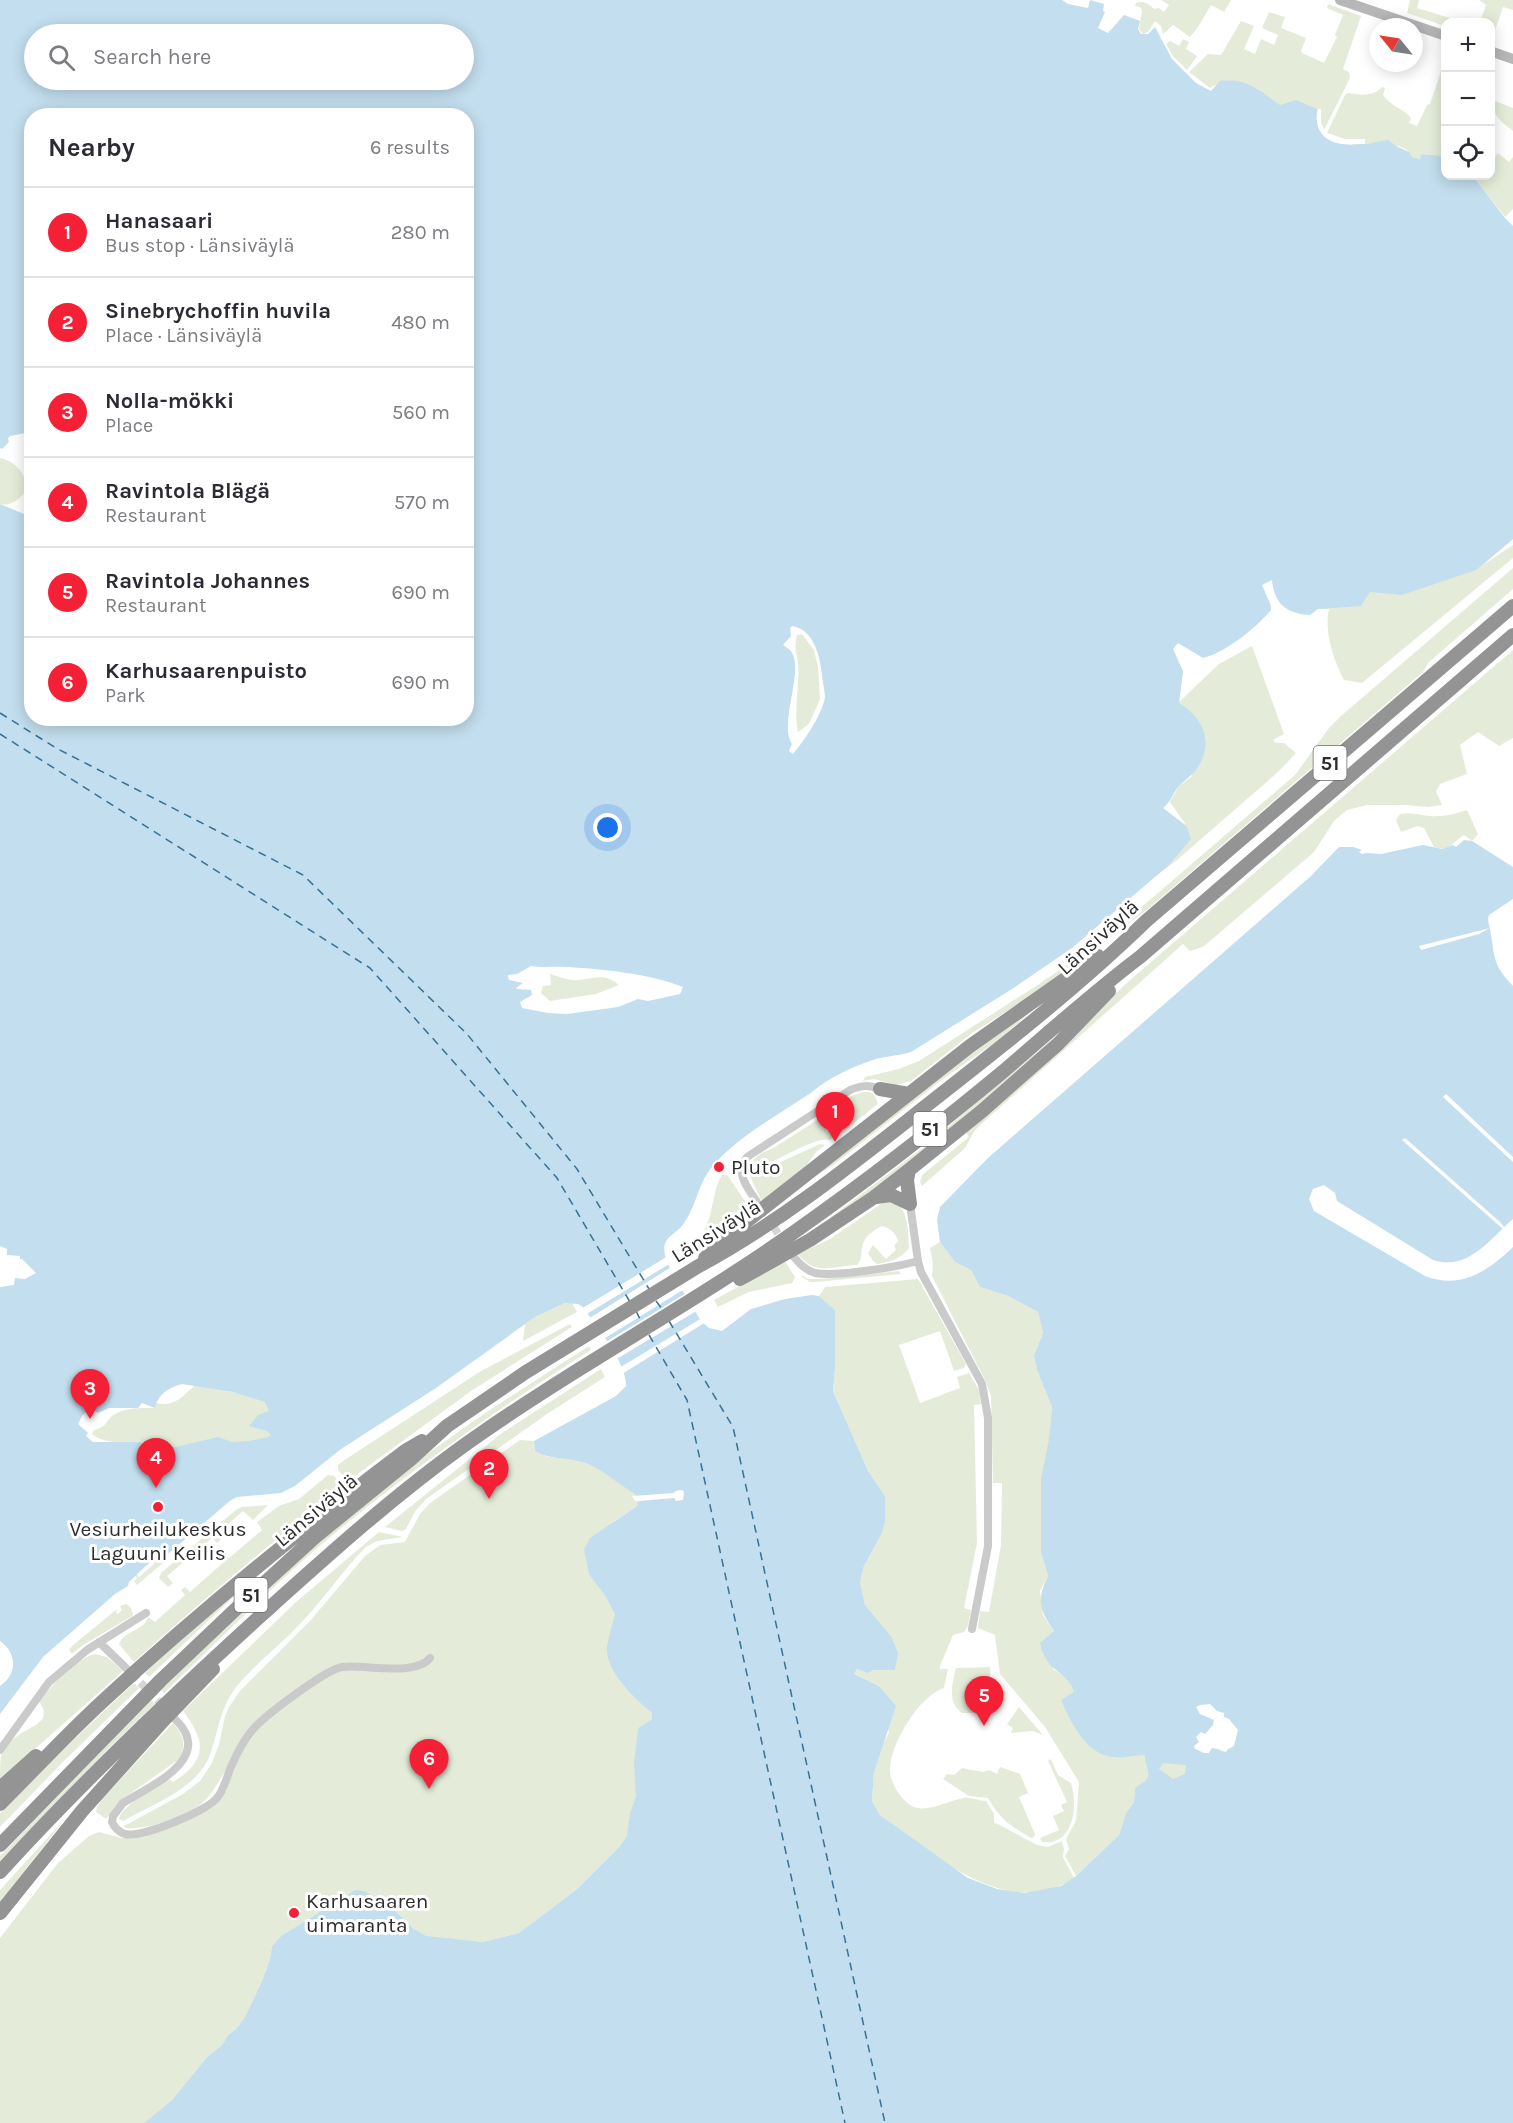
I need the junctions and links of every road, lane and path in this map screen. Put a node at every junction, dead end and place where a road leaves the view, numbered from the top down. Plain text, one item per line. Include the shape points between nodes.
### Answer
1 (1340, 0) edge
2 (1441, 34) edge
3 (1495, 52) edge
4 (1513, 59) edge
5 (1513, 606) edge
6 (1513, 636) edge
7 (1146, 921) junction
8 (1140, 957) junction
9 (880, 1089) junction
10 (909, 1094) junction
11 (884, 1113) junction
12 (909, 1170) junction
13 (873, 1198) junction
14 (759, 1204) tunnel mouth
15 (910, 1204) junction
16 (793, 1256) dead end
17 (918, 1261) junction
18 (697, 1267) junction
19 (710, 1290) junction
20 (447, 1426) junction
21 (146, 1613) dead end
22 (255, 1621) junction
23 (972, 1629) dead end
24 (99, 1642) junction
25 (430, 1658) dead end
26 (126, 1668) tunnel mouth
27 (102, 1702) junction
28 (176, 1720) dead end
29 (0, 1750) edge
30 (0, 1788) edge
31 (0, 1804) edge
32 (0, 1845) edge
33 (0, 1872) edge
34 (0, 1913) edge

1 - 2 street
3 - 4 street
5 - 7 highway, Länsiväylä / 51
6 - 8 highway, Länsiväylä / 51
7 - 10 highway
7 - 18 highway, Länsiväylä / 51 via 1106,960 853,1164 760,1229
8 - 12 highway via 1058,1044
8 - 19 highway, Länsiväylä / 51 via 864,1182
9 - 10 highway
9 - 11 highway
9 - 14 street via 861,1086 850,1090 747,1158 742,1165 743,1179
10 - 11 highway
11 - 18 highway via 719,1243
12 - 13 highway
12 - 15 highway
13 - 15 highway via 891,1195
13 - 19 highway via 810,1240 730,1284
15 - 17 street
16 - 17 street via 809,1271 826,1274
17 - 23 street via 982,1384 988,1418 988,1546
18 - 20 highway, Länsiväylä / 51 via 526,1372
19 - 22 highway, Länsiväylä / 51 via 493,1426 417,1481
20 - 27 highway via 405,1451 302,1528
20 - 32 highway, Länsiväylä / 51 via 238,1607
21 - 24 street
22 - 33 highway, Länsiväylä / 51 via 153,1715
22 - 34 highway via 82,1810
24 - 26 street
24 - 29 street via 49,1682
25 - 28 street via 421,1666 342,1667 328,1672 255,1726 217,1798 171,1823 144,1833 125,1834 112,1822 123,1803 178,1767 186,1756 188,1741
27 - 30 highway
27 - 31 highway

